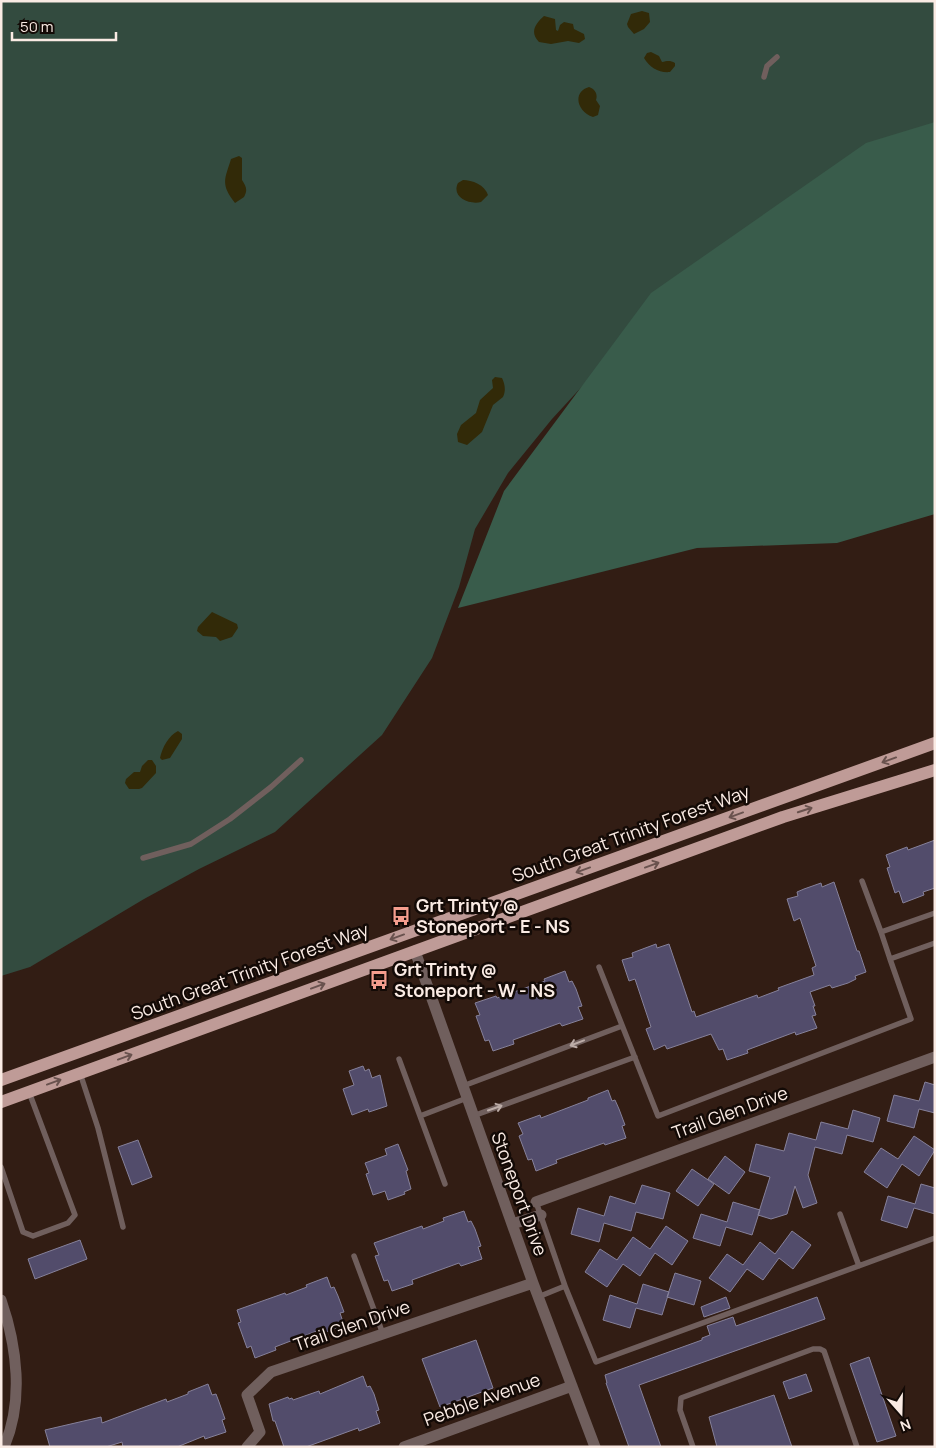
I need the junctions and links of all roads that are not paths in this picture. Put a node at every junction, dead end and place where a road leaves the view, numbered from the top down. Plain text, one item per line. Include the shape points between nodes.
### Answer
1 (777, 57) dead end
2 (764, 76) dead end
3 (935, 743) edge
4 (301, 760) dead end
5 (935, 770) edge
6 (142, 858) dead end
7 (862, 881) dead end
8 (935, 913) edge
9 (881, 932) junction
10 (935, 943) edge
11 (414, 951) junction
12 (890, 959) junction
13 (599, 967) dead end
14 (622, 1026) junction
15 (635, 1057) junction
16 (935, 1057) edge
17 (399, 1059) dead end
18 (80, 1073) junction
19 (1, 1080) edge
20 (463, 1086) junction
21 (29, 1092) junction
22 (467, 1098) junction
23 (1, 1102) edge
24 (420, 1116) junction
25 (473, 1116) junction
26 (1, 1167) edge
27 (445, 1184) dead end
28 (536, 1202) joint
29 (840, 1214) dead end
30 (541, 1215) junction
31 (512, 1224) junction
32 (123, 1227) dead end
33 (935, 1238) edge
34 (354, 1256) dead end
35 (859, 1266) junction
36 (532, 1283) junction
37 (565, 1286) junction
38 (538, 1297) junction
39 (1, 1300) edge
40 (383, 1334) junction
41 (572, 1386) junction
42 (4, 1447) edge
43 (247, 1447) edge
44 (404, 1447) edge
45 (595, 1447) edge
46 (693, 1447) edge
47 (857, 1447) edge

1 - 2 lane via 767,66
3 -> 19 main road, South Great Trinity Forest Way
4 - 6 lane via 230,819 191,844
11 -> 5 main road, South Great Trinity Forest Way via 783,817
7 - 9 lane
8 - 9 lane
9 - 12 lane
10 - 12 lane
18 -> 11 main road, South Great Trinity Forest Way
11 - 20 street, Stoneport Drive
12 - 15 lane via 911,1019 658,1116
13 - 14 lane
14 - 15 lane
14 -> 20 lane
25 -> 15 lane
16 - 28 street, Trail Glen Drive
17 - 24 lane
21 -> 18 main road, South Great Trinity Forest Way
18 - 32 lane via 98,1128
20 - 22 street, Stoneport Drive
21 - 23 main road, South Great Trinity Forest Way
21 - 26 lane via 75,1214 68,1224 33,1236 23,1232
22 - 24 lane
22 - 25 street, Stoneport Drive
24 - 27 lane
25 - 31 street, Stoneport Drive
28 - 30 lane
29 - 35 lane
30 - 31 street
30 - 37 lane
31 - 36 street, Stoneport Drive
33 - 35 lane
34 - 40 lane
35 - 37 lane via 596,1362
36 - 38 street, Stoneport Drive
36 - 40 street, Trail Glen Drive
37 - 38 lane
38 - 41 street, Stoneport Drive
39 - 42 street via 15,1351 16,1391 11,1431
40 - 43 street, Trail Glen Drive via 271,1372 247,1395 260,1432
41 - 44 street, Pebble Avenue
41 - 45 street, Stoneport Drive
46 - 47 lane via 680,1410 681,1398 820,1349 824,1352

